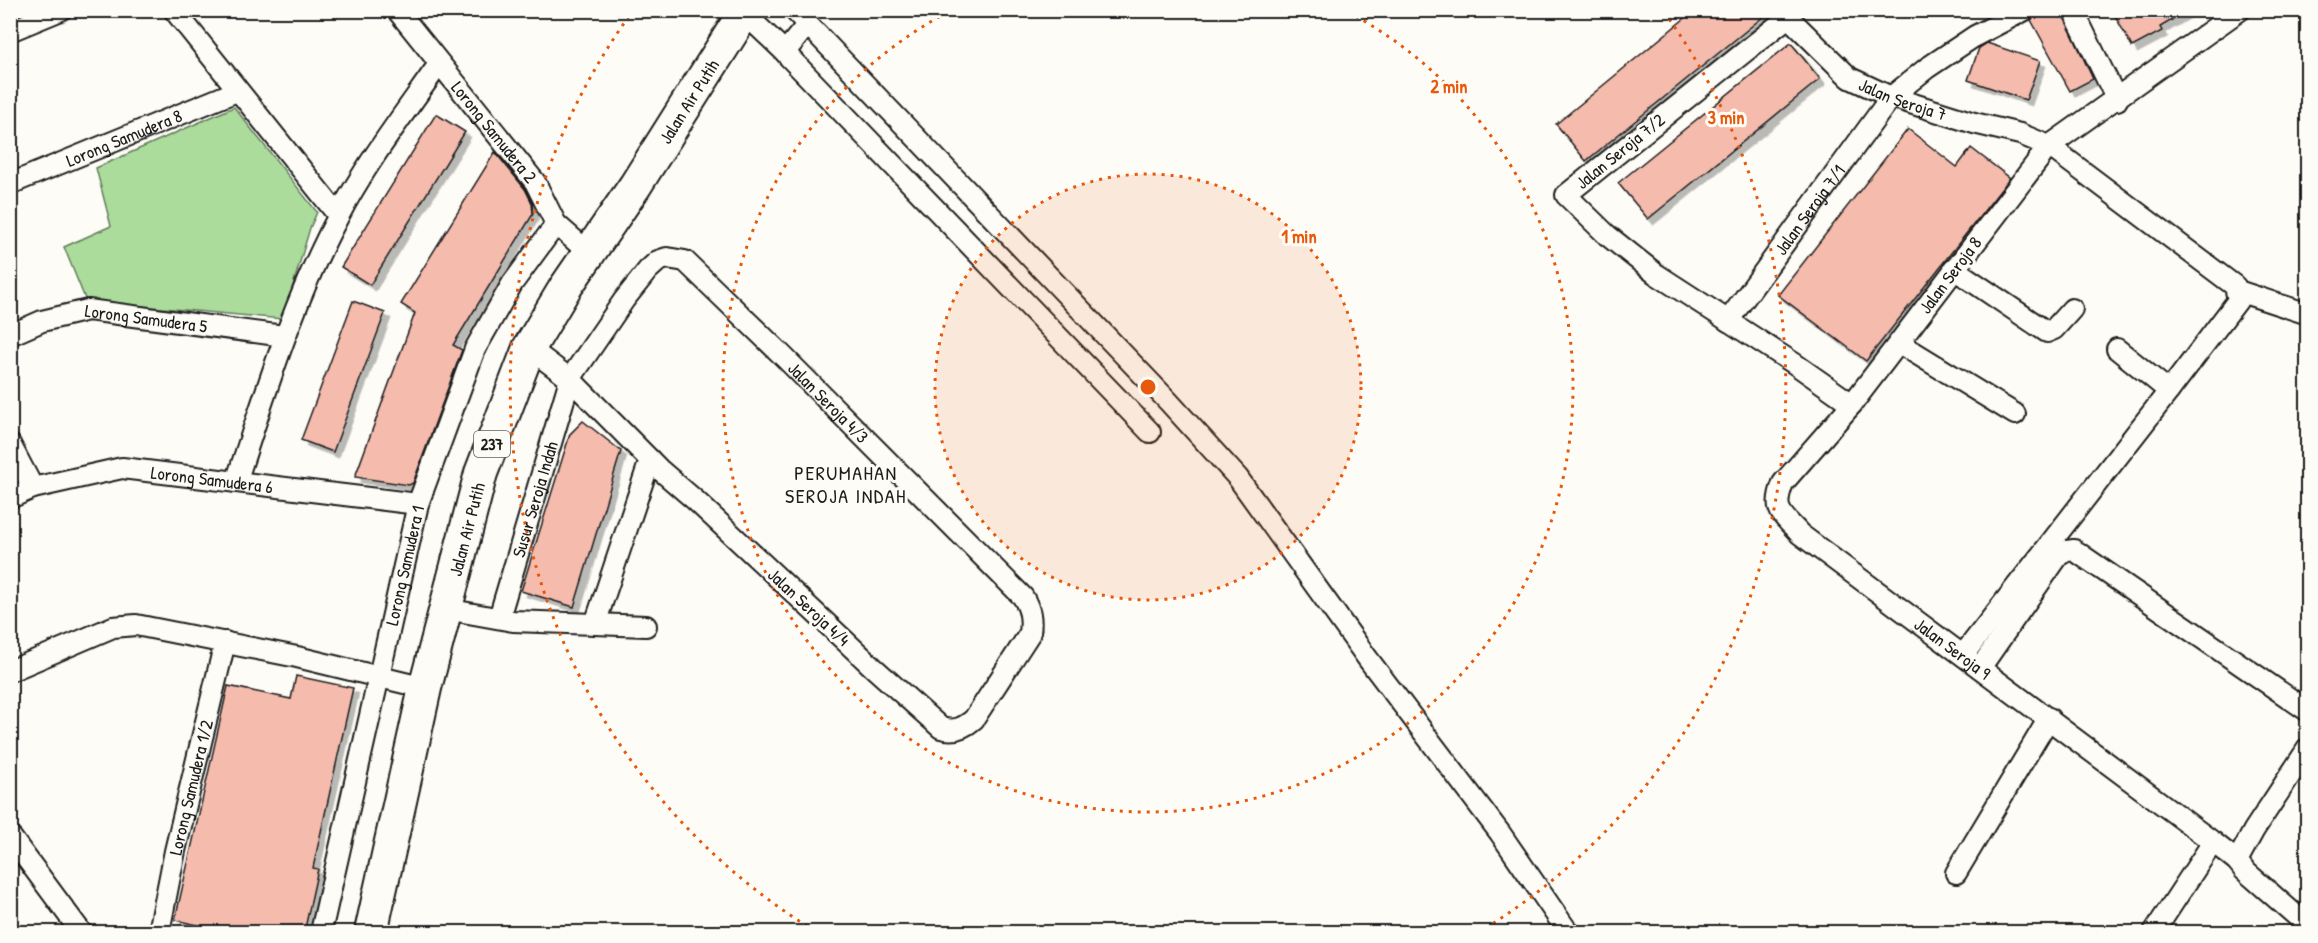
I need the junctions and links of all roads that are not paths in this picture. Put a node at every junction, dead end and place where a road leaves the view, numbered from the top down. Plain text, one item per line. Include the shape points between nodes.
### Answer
1 (61, 10) edge
2 (174, 10) edge
3 (397, 10) edge
4 (2025, 10) edge
5 (2073, 10) edge
6 (2240, 10) edge
7 (745, 12) edge
8 (1784, 14) edge
9 (801, 18) edge
10 (2216, 18) edge
11 (10, 31) edge
12 (785, 52) junction
13 (439, 64) junction
14 (237, 91) junction
15 (1890, 97) junction
16 (2117, 100) junction
17 (2049, 146) junction
18 (10, 184) edge
19 (338, 215) junction
20 (556, 224) junction
21 (588, 252) junction
22 (1954, 269) junction
23 (2238, 291) junction
24 (2072, 309) dead end
25 (2307, 314) edge
26 (1728, 321) junction
27 (10, 334) edge
28 (284, 336) junction
29 (1899, 343) junction
30 (529, 348) junction
31 (2117, 350) dead end
32 (570, 379) junction
33 (2169, 391) junction
34 (1852, 404) junction
35 (2015, 414) dead end
36 (1150, 432) dead end
37 (10, 444) edge
38 (650, 460) junction
39 (236, 482) junction
40 (33, 488) junction
41 (10, 498) edge
42 (418, 504) junction
43 (446, 609) junction
44 (499, 618) junction
45 (1031, 621) joint
46 (595, 624) junction
47 (646, 626) dead end
48 (225, 642) junction
49 (1963, 655) junction
50 (1980, 668) junction
51 (10, 671) edge
52 (380, 678) junction
53 (425, 688) junction
54 (2307, 711) edge
55 (2049, 718) junction
56 (2307, 748) edge
57 (10, 836) edge
58 (2213, 842) junction
59 (2237, 861) junction
60 (1956, 873) dead end
61 (2307, 926) edge
62 (81, 933) edge
63 (159, 933) edge
64 (321, 933) edge
65 (371, 933) edge
66 (1568, 933) edge
67 (2154, 933) edge

1 - 11 street
2 - 14 street
3 - 13 street, Lorong Samudera 2
4 - 15 street, Jalan Seroja 7/1 via 1975,36
5 - 16 street
6 - 10 street, Jalan Seroja 8
7 - 12 street
7 - 21 main road, Jalan Air Putih / 237 via 635,186
8 - 15 street, Jalan Seroja 7 via 1850,78
8 - 26 street, Jalan Seroja 7/2 via 1566,195 1626,251
9 - 12 street
9 - 66 street via 1238,478 1500,833
10 - 16 street, Jalan Seroja 8
12 - 36 street
13 - 19 street
13 - 20 street, Lorong Samudera 2 via 535,182
14 - 18 street, Lorong Samudera 8
14 - 19 street
15 - 17 street, Jalan Seroja 7
15 - 26 street, Jalan Seroja 7/1
16 - 17 street, Jalan Seroja 8
17 - 22 street, Jalan Seroja 8
17 - 23 street, Jalan Seroja 7
19 - 28 street
20 - 21 street, Lorong Samudera 2
20 - 42 street, Lorong Samudera 1 via 512,284 475,349
21 - 30 main road, Jalan Air Putih / 237
22 - 24 street via 2047,332
22 - 29 street, Jalan Seroja 8
23 - 25 street
23 - 33 street via 2238,300
26 - 34 street
27 - 28 street, Lorong Samudera 5 via 42,321 88,310
28 - 39 street
29 - 34 street, Jalan Seroja 8
29 - 35 street
30 - 32 street, Jalan Seroja 4/4
30 - 43 main road, Jalan Air Putih / 237 via 481,473
31 - 33 street
32 - 38 street, Jalan Seroja 4/4
32 - 44 street, Susur Seroja Indah
32 - 45 street, Jalan Seroja 4/3 via 624,300 658,261 685,261 1023,597
33 - 49 street
34 - 49 street, Jalan Seroja 9 via 1783,483 1777,498 1780,512 1800,534
37 - 40 street
38 - 45 street, Jalan Seroja 4/4 via 941,728 957,729 974,719 1030,633
38 - 46 street
39 - 40 street, Lorong Samudera 6 via 122,468
39 - 42 street, Lorong Samudera 6
40 - 41 street, Lorong Samudera 6
42 - 52 street, Lorong Samudera 1
43 - 44 street
43 - 53 main road, Jalan Air Putih / 237
44 - 46 street
46 - 47 street
48 - 51 street via 136,625 113,627
48 - 52 street
48 - 63 street, Lorong Samudera 1/2
49 - 50 street, Jalan Seroja 9
50 - 54 street via 2059,555 2074,550
50 - 55 street, Jalan Seroja 9
52 - 53 street
52 - 64 street, Lorong Samudera 1
53 - 65 main road, Jalan Air Putih / 237
55 - 58 street, Jalan Seroja 9
55 - 60 street
56 - 59 street
57 - 62 street
58 - 59 street, Jalan Seroja 9
58 - 67 street
59 - 61 street, Jalan Seroja 9

